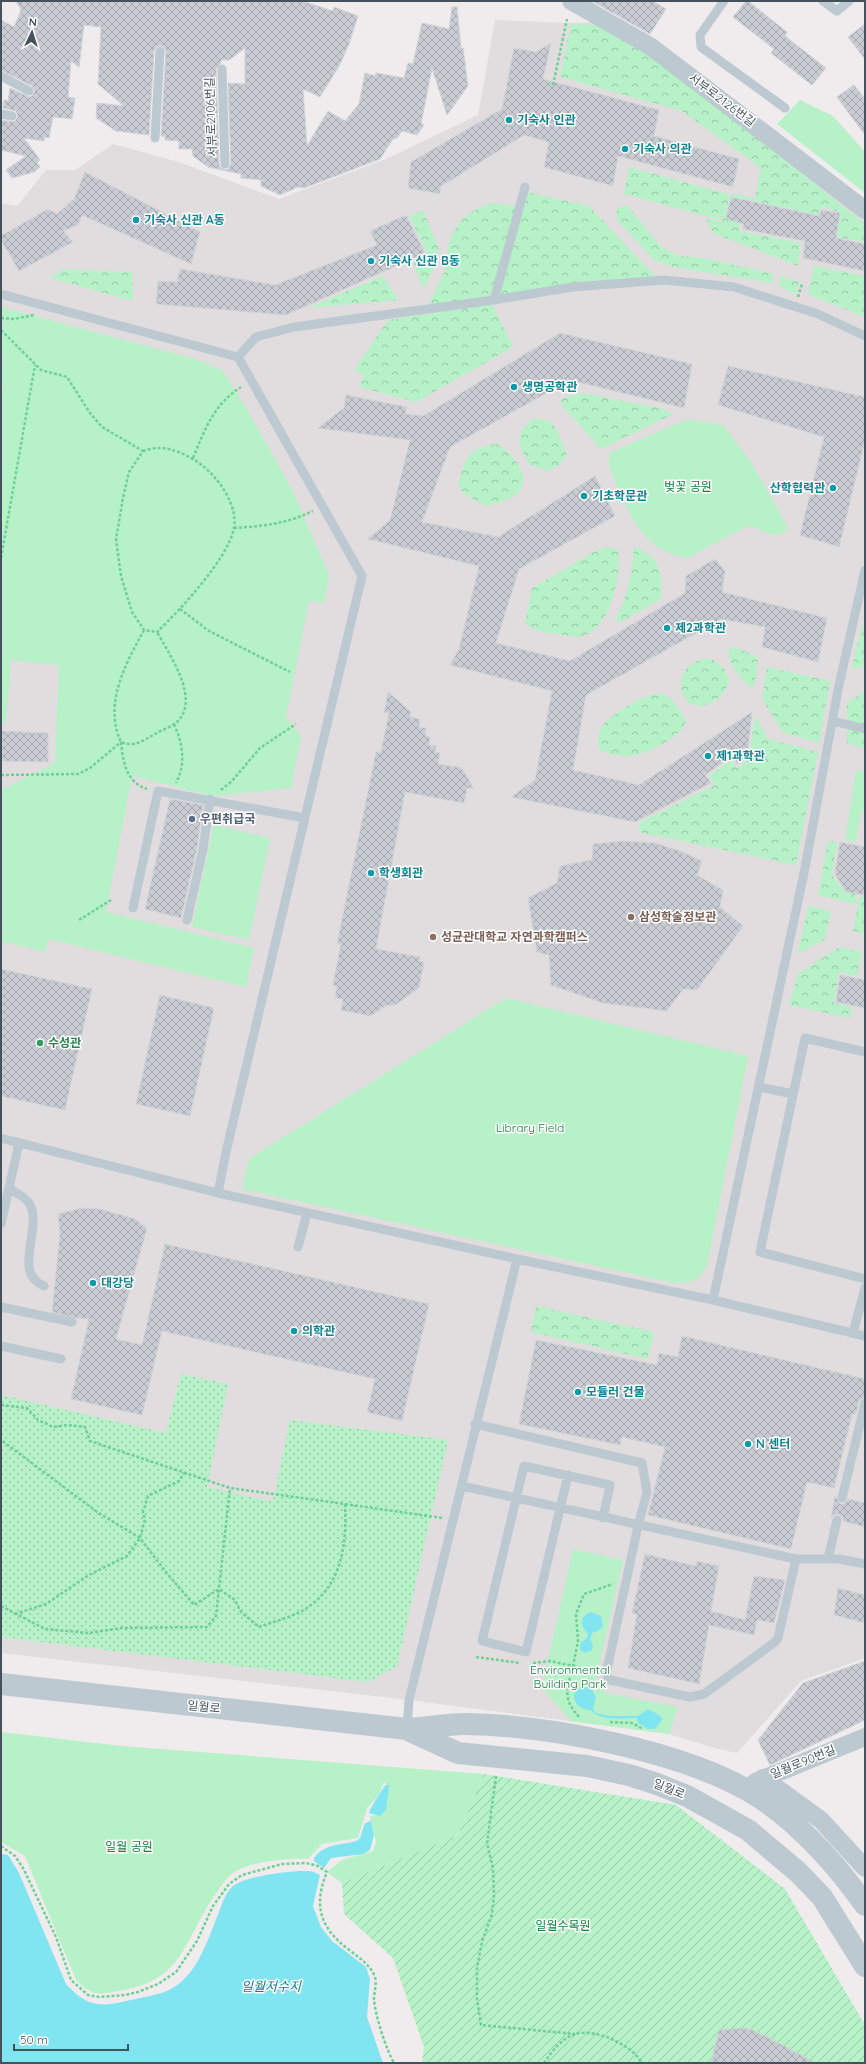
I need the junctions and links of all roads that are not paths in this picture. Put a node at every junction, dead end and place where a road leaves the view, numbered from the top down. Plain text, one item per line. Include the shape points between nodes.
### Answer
1 (571, 1) edge
2 (724, 1) edge
3 (823, 1) edge
4 (849, 1) edge
5 (160, 51) dead end
6 (222, 69) dead end
7 (1, 76) edge
8 (29, 91) dead end
9 (785, 108) dead end
10 (1, 114) edge
11 (12, 116) dead end
12 (155, 138) dead end
13 (225, 164) dead end
14 (525, 187) dead end
15 (865, 210) edge
16 (1, 294) edge
17 (494, 300) junction
18 (865, 336) edge
19 (238, 356) junction
20 (865, 570) edge
21 (833, 721) junction
22 (865, 729) edge
23 (210, 799) junction
24 (305, 818) junction
25 (133, 908) dead end
26 (187, 920) dead end
27 (865, 1052) edge
28 (759, 1087) junction
29 (793, 1094) junction
30 (1, 1138) edge
31 (19, 1143) junction
32 (9, 1188) junction
33 (218, 1194) junction
34 (307, 1213) junction
35 (1, 1224) edge
36 (298, 1247) dead end
37 (517, 1259) junction
38 (865, 1279) edge
39 (44, 1286) dead end
40 (865, 1288) edge
41 (713, 1300) junction
42 (1, 1307) edge
43 (72, 1322) dead end
44 (853, 1333) junction
45 (865, 1336) edge
46 (1, 1346) edge
47 (61, 1359) dead end
48 (865, 1403) edge
49 (475, 1424) junction
50 (568, 1475) junction
51 (462, 1486) junction
52 (842, 1498) dead end
53 (516, 1499) junction
54 (560, 1509) junction
55 (602, 1518) junction
56 (837, 1520) dead end
57 (638, 1526) junction
58 (796, 1559) junction
59 (828, 1559) junction
60 (865, 1564) edge
61 (1, 1684) edge
62 (407, 1729) junction
63 (865, 1737) edge
64 (763, 1778) junction
65 (743, 1789) junction
66 (865, 1868) edge
67 (865, 1905) edge
68 (865, 1966) edge

1 - 15 street, 서부로2126번길 via 650,46
2 - 9 lane via 700,35 701,47
3 - 4 lane via 837,11
5 - 12 lane
6 - 13 lane, 서부로2106번길
7 - 8 lane
10 - 11 lane
14 - 17 lane
16 - 19 lane
17 - 18 lane via 573,287 664,280 696,282 734,287 775,299 818,314
17 - 19 lane via 294,327 256,337
19 - 24 lane via 362,576
20 - 21 lane
21 - 22 lane
21 - 28 lane
23 - 24 lane
23 - 25 lane via 158,791
23 - 26 lane via 203,849
24 - 33 lane
27 - 29 lane via 805,1038
28 - 29 lane
28 - 41 lane
29 - 38 lane via 760,1252
30 - 31 lane
31 - 32 lane
31 - 33 lane
32 - 35 lane
32 - 39 lane via 29,1203 33,1230 28,1263 34,1280
33 - 34 lane
34 - 36 lane
34 - 37 lane
37 - 41 lane
37 - 49 lane
40 - 44 lane
41 - 44 lane
42 - 43 lane
44 - 45 lane
46 - 47 lane
48 - 52 lane
49 - 51 lane
49 - 57 lane via 642,1463 647,1492
50 - 53 lane via 524,1466
50 - 54 lane
50 - 55 lane via 610,1485
51 - 53 lane
51 - 62 lane via 409,1700
53 - 54 lane
53 - 54 lane via 482,1641 526,1652
54 - 55 lane
55 - 57 lane
56 - 59 lane
57 - 58 lane
57 - 58 lane via 606,1674 610,1680 690,1696 704,1694 778,1638
58 - 59 lane
59 - 60 lane
61 - 62 street, 일월로
62 - 65 street, 일월로 via 464,1724 554,1732 675,1760
62 - 68 street, 일월로 via 458,1753 587,1766 658,1784 700,1803 748,1830 798,1872 822,1897
63 - 64 street, 일월로90번길
64 - 65 street, 일월로90번길
64 - 66 street via 821,1820
65 - 67 street, 일월로 via 788,1819 820,1848 841,1871

